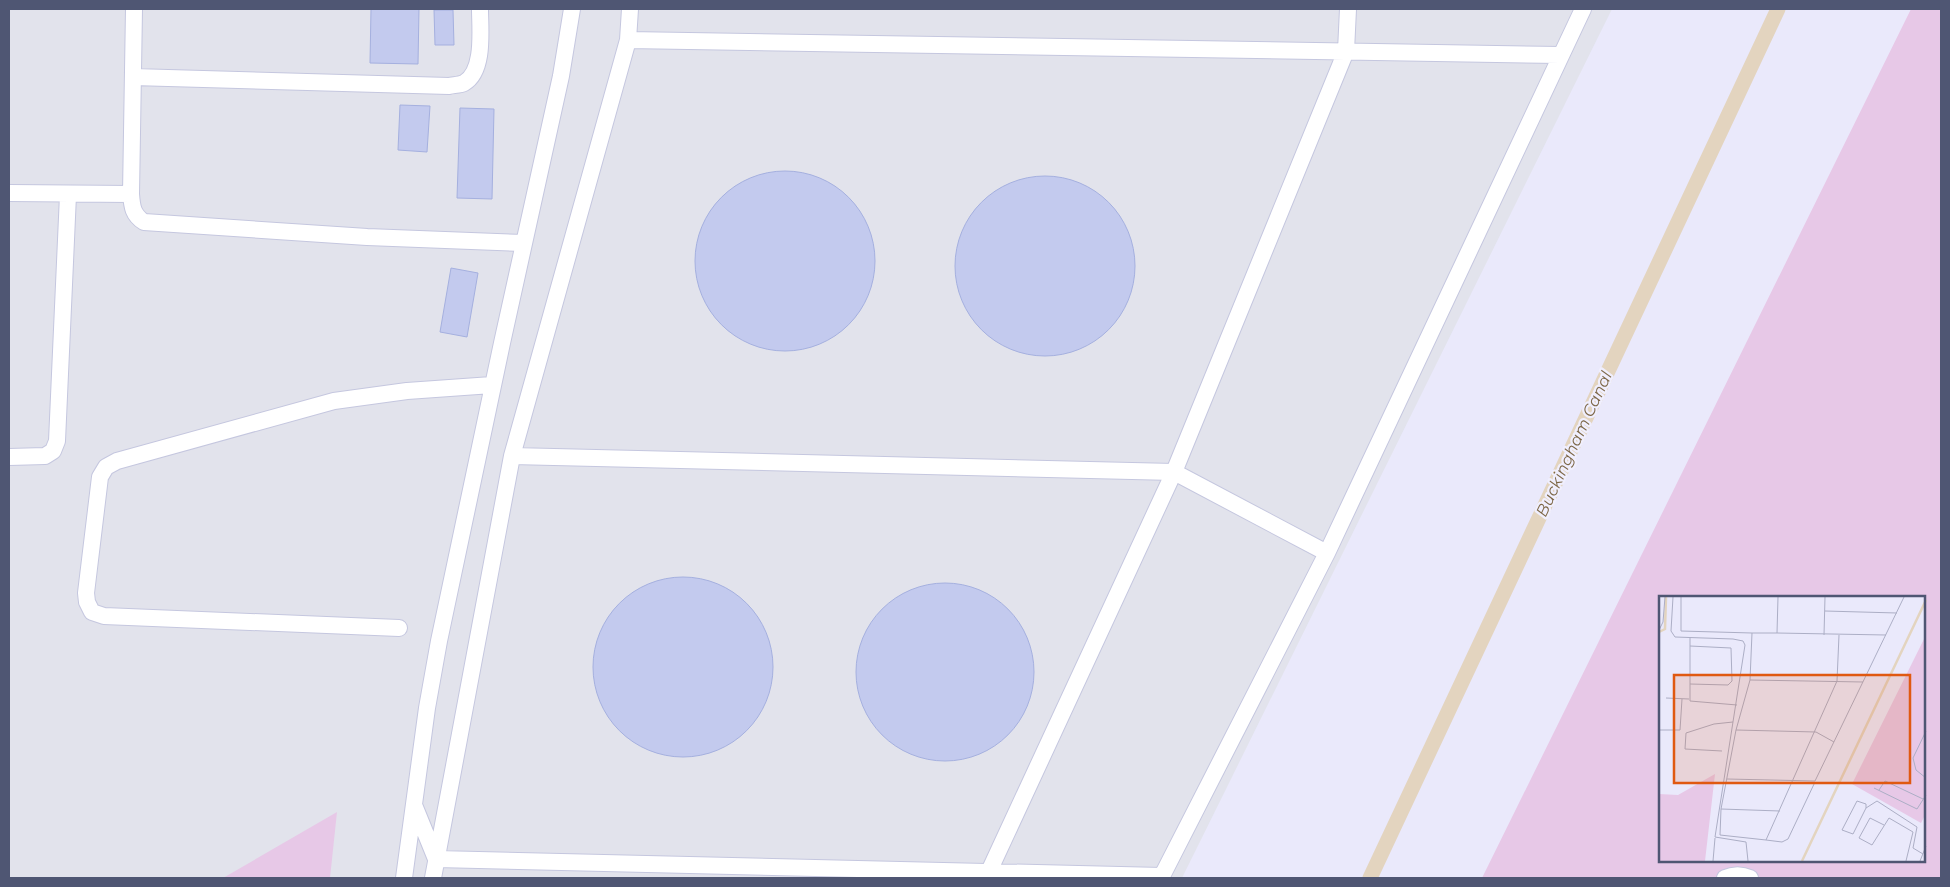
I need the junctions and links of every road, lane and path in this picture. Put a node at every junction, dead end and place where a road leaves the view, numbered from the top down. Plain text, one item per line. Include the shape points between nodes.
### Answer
1 (134, 9) edge
2 (480, 9) edge
3 (572, 9) edge
4 (630, 9) edge
5 (1348, 9) edge
6 (1583, 9) edge
7 (628, 40) junction
8 (1346, 51) junction
9 (1560, 55) junction
10 (133, 77) junction
11 (9, 193) edge
12 (131, 194) junction
13 (68, 195) junction
14 (524, 243) junction
15 (492, 385) junction
16 (512, 456) junction
17 (9, 457) edge
18 (1174, 472) junction
19 (1327, 553) junction
20 (399, 628) dead end
21 (414, 805) junction
22 (436, 859) junction
23 (988, 874) edge
24 (1161, 877) edge
25 (404, 878) edge
26 (433, 878) edge
27 (1725, 878) edge
28 (1750, 878) edge

1 - 10 lane
2 - 10 lane via 478,62 464,83 449,86
3 - 14 lane via 561,76
4 - 7 lane
5 - 8 lane
6 - 9 lane
7 - 8 lane
7 - 16 lane
8 - 9 lane
8 - 18 lane
9 - 19 lane
10 - 12 lane
11 - 13 lane
12 - 13 lane
12 - 14 lane via 132,208 137,218 144,222 367,237
13 - 17 lane via 57,440 53,451 46,456
14 - 15 lane
15 - 20 lane via 407,391 334,401 118,461 106,467 100,477 86,593 92,612 104,616
15 - 21 lane via 438,641
16 - 18 lane
16 - 22 lane
18 - 19 lane
18 - 23 lane
19 - 24 lane
21 - 22 lane
21 - 25 lane
22 - 23 lane
22 - 26 lane
23 - 24 lane
27 - 28 lane via 1744,875

